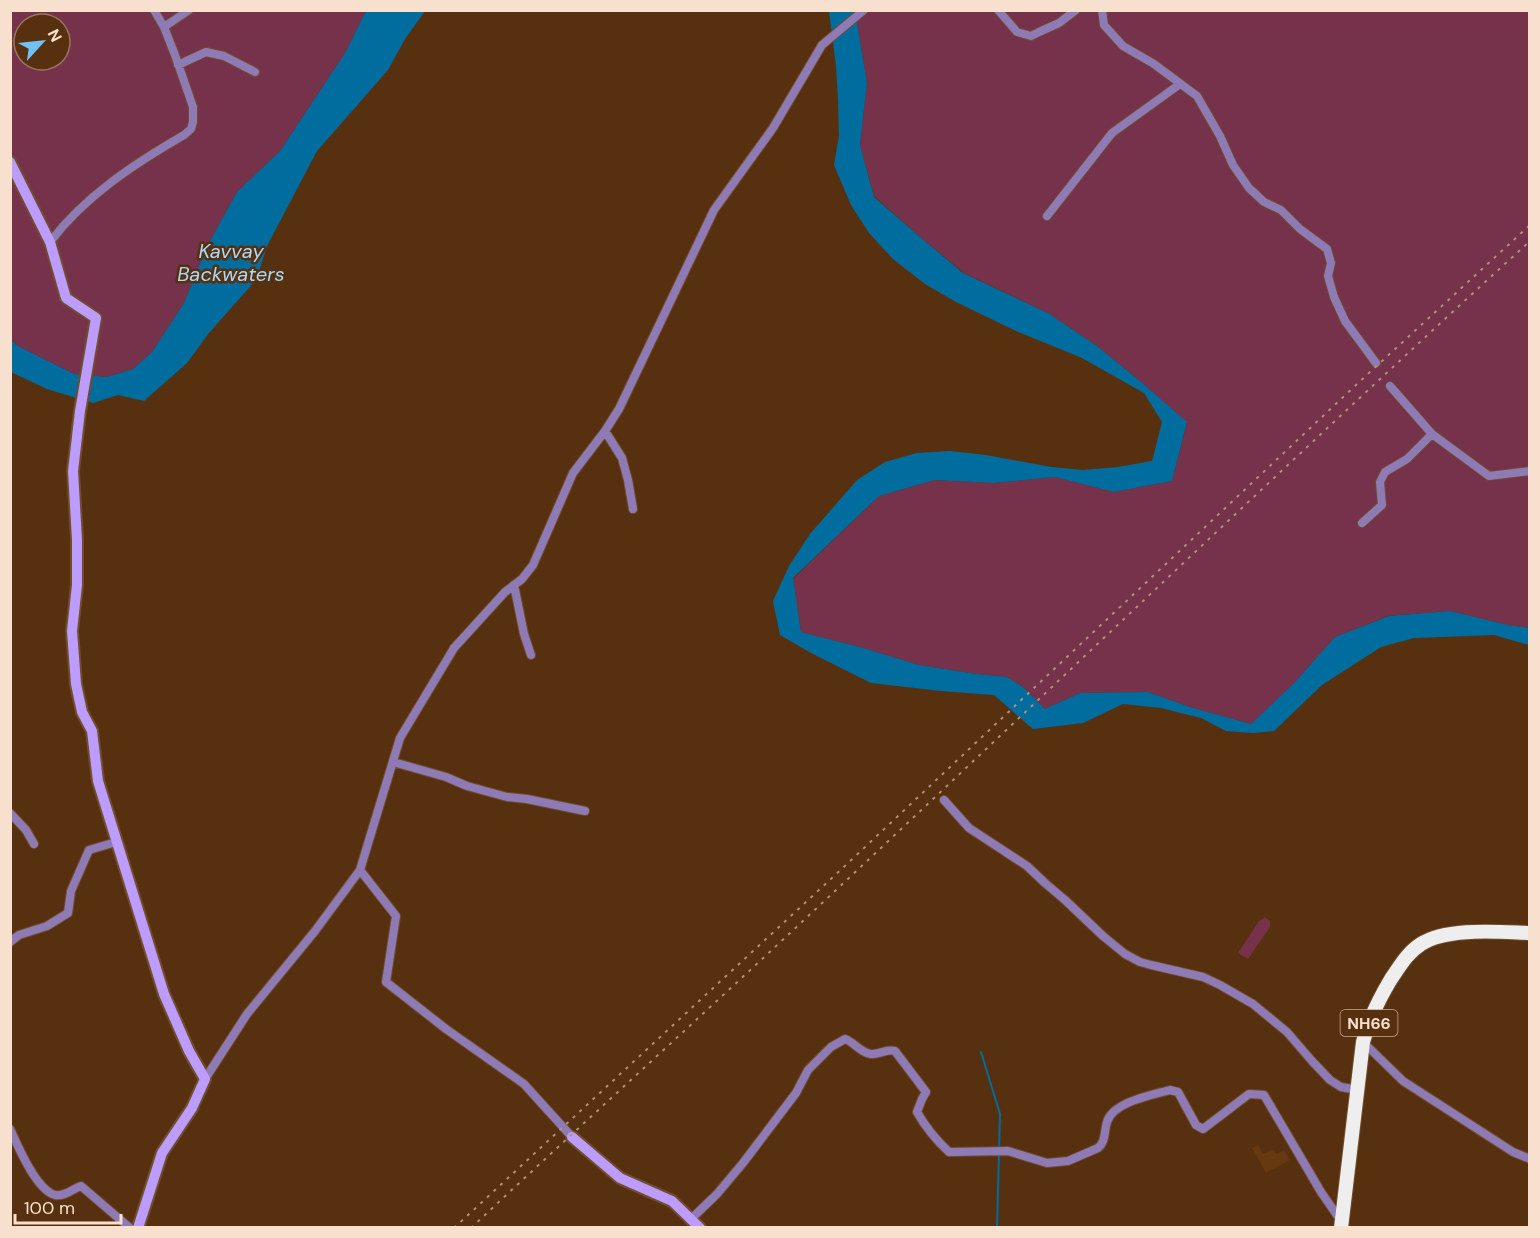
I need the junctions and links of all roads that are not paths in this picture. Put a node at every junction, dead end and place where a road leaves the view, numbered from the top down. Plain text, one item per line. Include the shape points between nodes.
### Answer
1 (154, 10) edge
2 (189, 10) edge
3 (864, 10) edge
4 (998, 10) edge
5 (1076, 10) edge
6 (1102, 10) edge
7 (164, 27) junction
8 (178, 65) junction
9 (255, 72) dead end
10 (1180, 84) junction
11 (10, 162) edge
12 (1047, 216) dead end
13 (50, 243) junction
14 (1376, 363) dead end
15 (1390, 386) dead end
16 (605, 431) junction
17 (1432, 434) junction
18 (1530, 471) edge
19 (633, 509) dead end
20 (1362, 523) dead end
21 (514, 585) junction
22 (531, 655) dead end
23 (393, 762) junction
24 (944, 800) dead end
25 (585, 811) dead end
26 (10, 813) edge
27 (116, 842) junction
28 (34, 844) dead end
29 (360, 870) junction
30 (1530, 933) edge
31 (15, 936) edge
32 (10, 942) edge
33 (1363, 1042) junction
34 (205, 1079) junction
35 (1358, 1090) junction
36 (10, 1129) edge
37 (572, 1137) joint
38 (1530, 1159) edge
39 (691, 1219) junction
40 (1341, 1224) edge
41 (130, 1227) edge
42 (138, 1227) edge
43 (700, 1227) edge

1 - 7 street
2 - 7 street
3 - 16 street via 822,45 773,129 714,210
4 - 5 street via 1017,32 1031,36
6 - 10 street via 1104,25 1123,46
7 - 8 street
8 - 9 street via 206,52 224,56
8 - 13 street via 193,107 191,129 132,166 72,215
10 - 12 street via 1112,133
10 - 14 street via 1197,96 1249,188 1327,249 1334,297 1345,321
11 - 13 street
13 - 27 street via 66,298 96,318 73,471 77,585 72,632 76,684 82,712 92,732 98,782
15 - 17 street
16 - 19 street via 622,458
16 - 21 street via 573,473 533,565
17 - 18 street via 1489,476
17 - 20 street via 1407,459 1385,472 1380,482 1382,505
21 - 22 street
21 - 23 street via 454,648 400,738
23 - 25 street via 507,797
23 - 29 street
24 - 35 street via 969,828 1027,866 1125,954 1140,962 1203,977 1228,989 1287,1032 1330,1080
26 - 28 street
27 - 31 street via 89,850 71,891 68,913 47,926
27 - 34 street via 164,994
29 - 34 street via 247,1014
29 - 37 street via 396,916 386,982 524,1084
30 - 33 highway, NH66 via 1469,932 1422,943 1407,956 1382,993
31 - 32 street
33 - 35 highway, NH66
33 - 38 street via 1403,1081 1503,1146
34 - 42 street via 192,1108 162,1153
35 - 40 highway, NH66
36 - 41 street via 39,1184 55,1195 81,1186
37 - 39 street via 620,1178 672,1201
39 - 40 street via 743,1163 796,1093 808,1070 845,1039 866,1053 895,1051 926,1092 917,1112 949,1152 1003,1151 1047,1163 1068,1161 1102,1145 1108,1117 1122,1105 1170,1090 1178,1092 1196,1125 1203,1129 1249,1094 1264,1095
39 - 43 street

